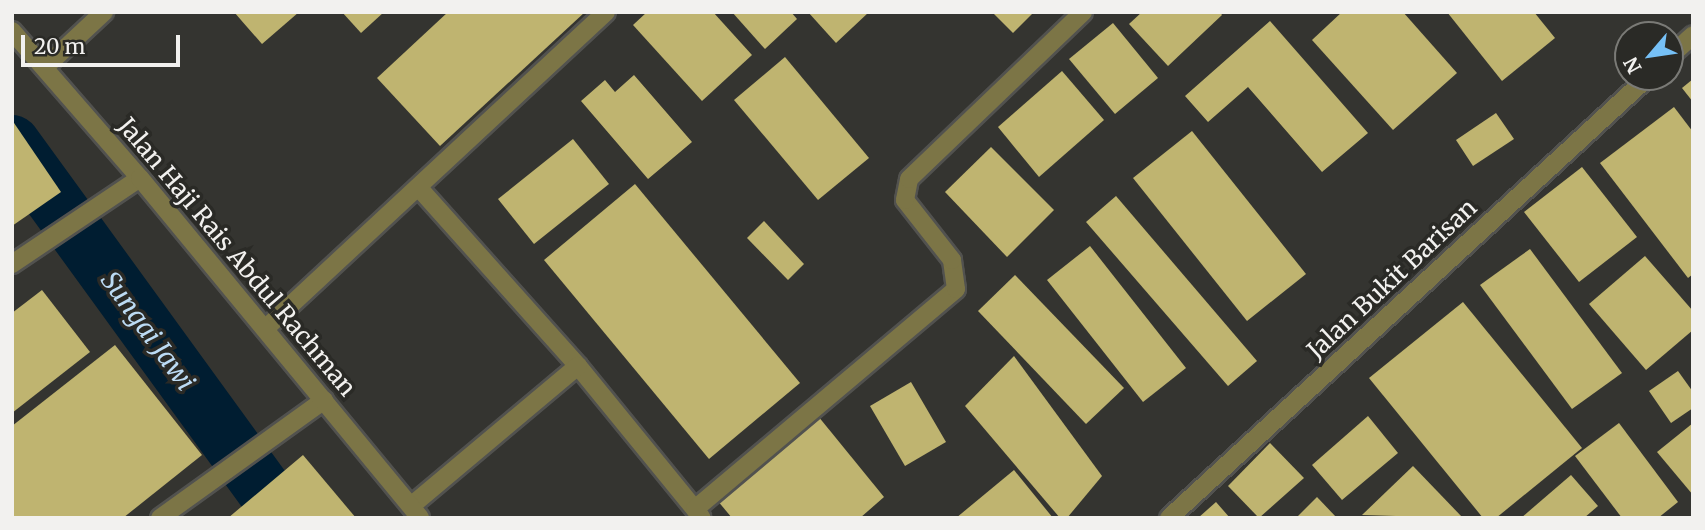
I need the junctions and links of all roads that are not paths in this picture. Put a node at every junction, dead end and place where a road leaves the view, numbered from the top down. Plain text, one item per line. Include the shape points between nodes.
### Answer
1 (104, 12) edge
2 (606, 12) edge
3 (1083, 12) edge
4 (12, 31) edge
5 (44, 67) junction
6 (1633, 91) edge
7 (140, 178) junction
8 (419, 188) junction
9 (12, 264) edge
10 (266, 328) junction
11 (578, 366) junction
12 (324, 400) junction
13 (416, 512) edge
14 (698, 513) edge
15 (160, 518) edge
16 (1169, 518) edge

1 - 5 street
2 - 8 street
3 - 14 street via 909,178 905,200 952,260 956,289
4 - 5 street, Jalan Haji Rais Abdul Rachman
5 - 7 street, Jalan Haji Rais Abdul Rachman
6 - 16 street, Jalan Bukit Barisan
7 - 9 street
7 - 10 street, Jalan Haji Rais Abdul Rachman
8 - 10 street
8 - 11 street
10 - 12 street, Jalan Haji Rais Abdul Rachman
11 - 13 street via 441,478
11 - 14 street
12 - 13 street, Jalan Haji Rais Abdul Rachman
12 - 15 street

